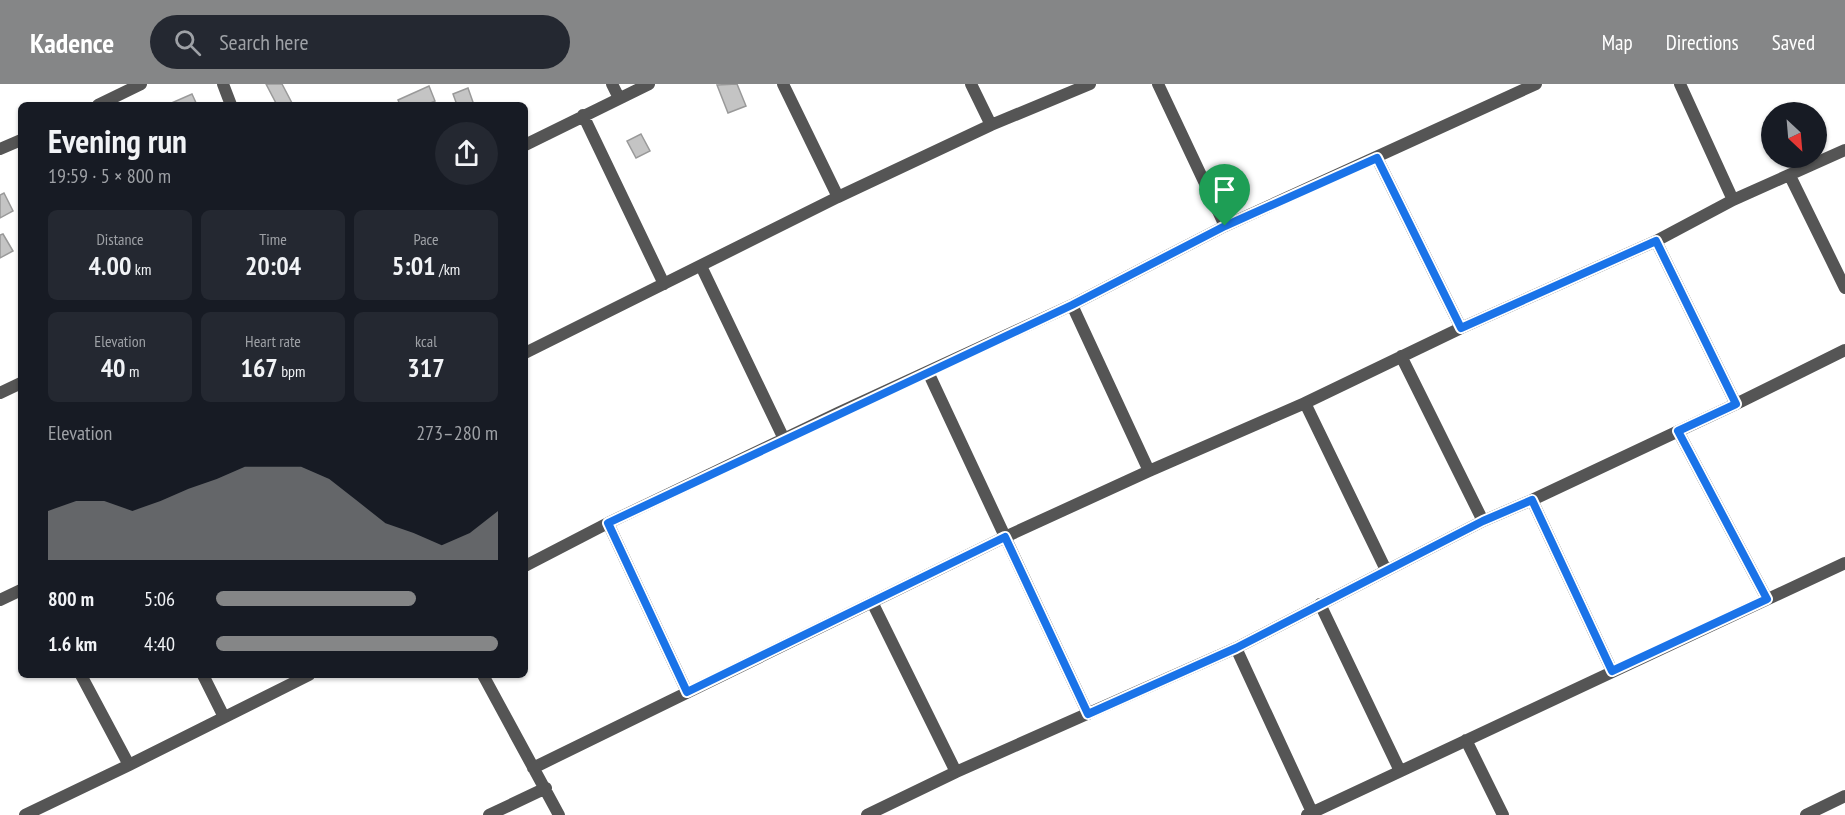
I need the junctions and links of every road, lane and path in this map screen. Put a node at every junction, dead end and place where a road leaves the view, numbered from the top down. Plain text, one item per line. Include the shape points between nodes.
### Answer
1 (141, 84) edge
2 (223, 84) edge
3 (612, 84) edge
4 (649, 84) edge
5 (783, 84) edge
6 (971, 84) edge
7 (1089, 84) edge
8 (1158, 84) edge
9 (1536, 84) edge
10 (1680, 84) edge
11 (619, 98) junction
12 (104, 102) edge
13 (230, 102) edge
14 (583, 115) junction
15 (991, 125) junction
16 (18, 141) edge
17 (528, 143) edge
18 (0, 148) edge
19 (1845, 150) edge
20 (1377, 158) junction
21 (1790, 176) junction
22 (838, 197) junction
23 (1733, 200) junction
24 (1225, 226) junction
25 (1656, 241) junction
26 (701, 266) junction
27 (664, 284) junction
28 (1845, 288) edge
29 (1072, 305) junction
30 (1461, 328) junction
31 (1845, 350) edge
32 (528, 352) edge
33 (1401, 356) junction
34 (928, 372) junction
35 (18, 384) edge
36 (0, 393) edge
37 (1305, 403) junction
38 (1736, 404) junction
39 (1678, 431) junction
40 (784, 439) junction
41 (1149, 471) junction
42 (1532, 500) junction
43 (1483, 521) junction
44 (608, 523) junction
45 (1005, 537) junction
46 (1845, 563) edge
47 (528, 564) edge
48 (1386, 570) junction
49 (18, 591) edge
50 (1767, 599) junction
51 (0, 600) edge
52 (872, 602) junction
53 (1320, 604) junction
54 (1236, 648) junction
55 (1612, 671) junction
56 (83, 678) edge
57 (204, 678) edge
58 (303, 678) edge
59 (485, 678) edge
60 (687, 692) junction
61 (1088, 714) junction
62 (224, 717) junction
63 (1466, 740) junction
64 (129, 765) junction
65 (533, 768) junction
66 (1400, 771) junction
67 (957, 772) junction
68 (546, 789) junction
69 (1845, 796) edge
70 (1309, 814) edge
71 (25, 815) edge
72 (489, 815) edge
73 (559, 815) edge
74 (867, 815) edge
75 (1503, 815) edge
76 (1806, 815) edge

1 - 12 street
2 - 13 street
3 - 11 street
4 - 11 street
5 - 22 street
6 - 15 street
7 - 15 street
8 - 24 street
9 - 20 street
10 - 23 street
11 - 14 street
14 - 17 street
14 - 27 street
15 - 22 street
16 - 18 street
19 - 21 street
20 - 24 street
20 - 30 street
21 - 23 street
21 - 28 street
22 - 26 street
23 - 25 street
24 - 29 street
25 - 30 street
25 - 38 street
26 - 27 street
26 - 40 street
27 - 32 street
29 - 34 street
29 - 41 street
30 - 33 street
31 - 38 street
33 - 37 street
33 - 43 street
34 - 40 street
34 - 45 street
35 - 36 street
37 - 41 street
37 - 48 street
38 - 39 street
39 - 42 street
39 - 50 street
40 - 44 street
41 - 45 street
42 - 43 street
42 - 55 street
43 - 48 street
44 - 47 street
44 - 60 street
45 - 52 street
45 - 61 street
46 - 50 street
48 - 53 street
49 - 51 street
50 - 55 street
52 - 60 street
52 - 67 street
53 - 54 street
53 - 66 street
54 - 61 street
54 - 70 street
55 - 63 street
56 - 64 street
57 - 62 street
58 - 62 street
59 - 65 street
60 - 65 street
61 - 67 street
62 - 64 street
63 - 66 street
63 - 75 street
64 - 71 street
65 - 68 street
66 - 70 street
67 - 74 street
68 - 72 street
68 - 73 street
69 - 76 street

